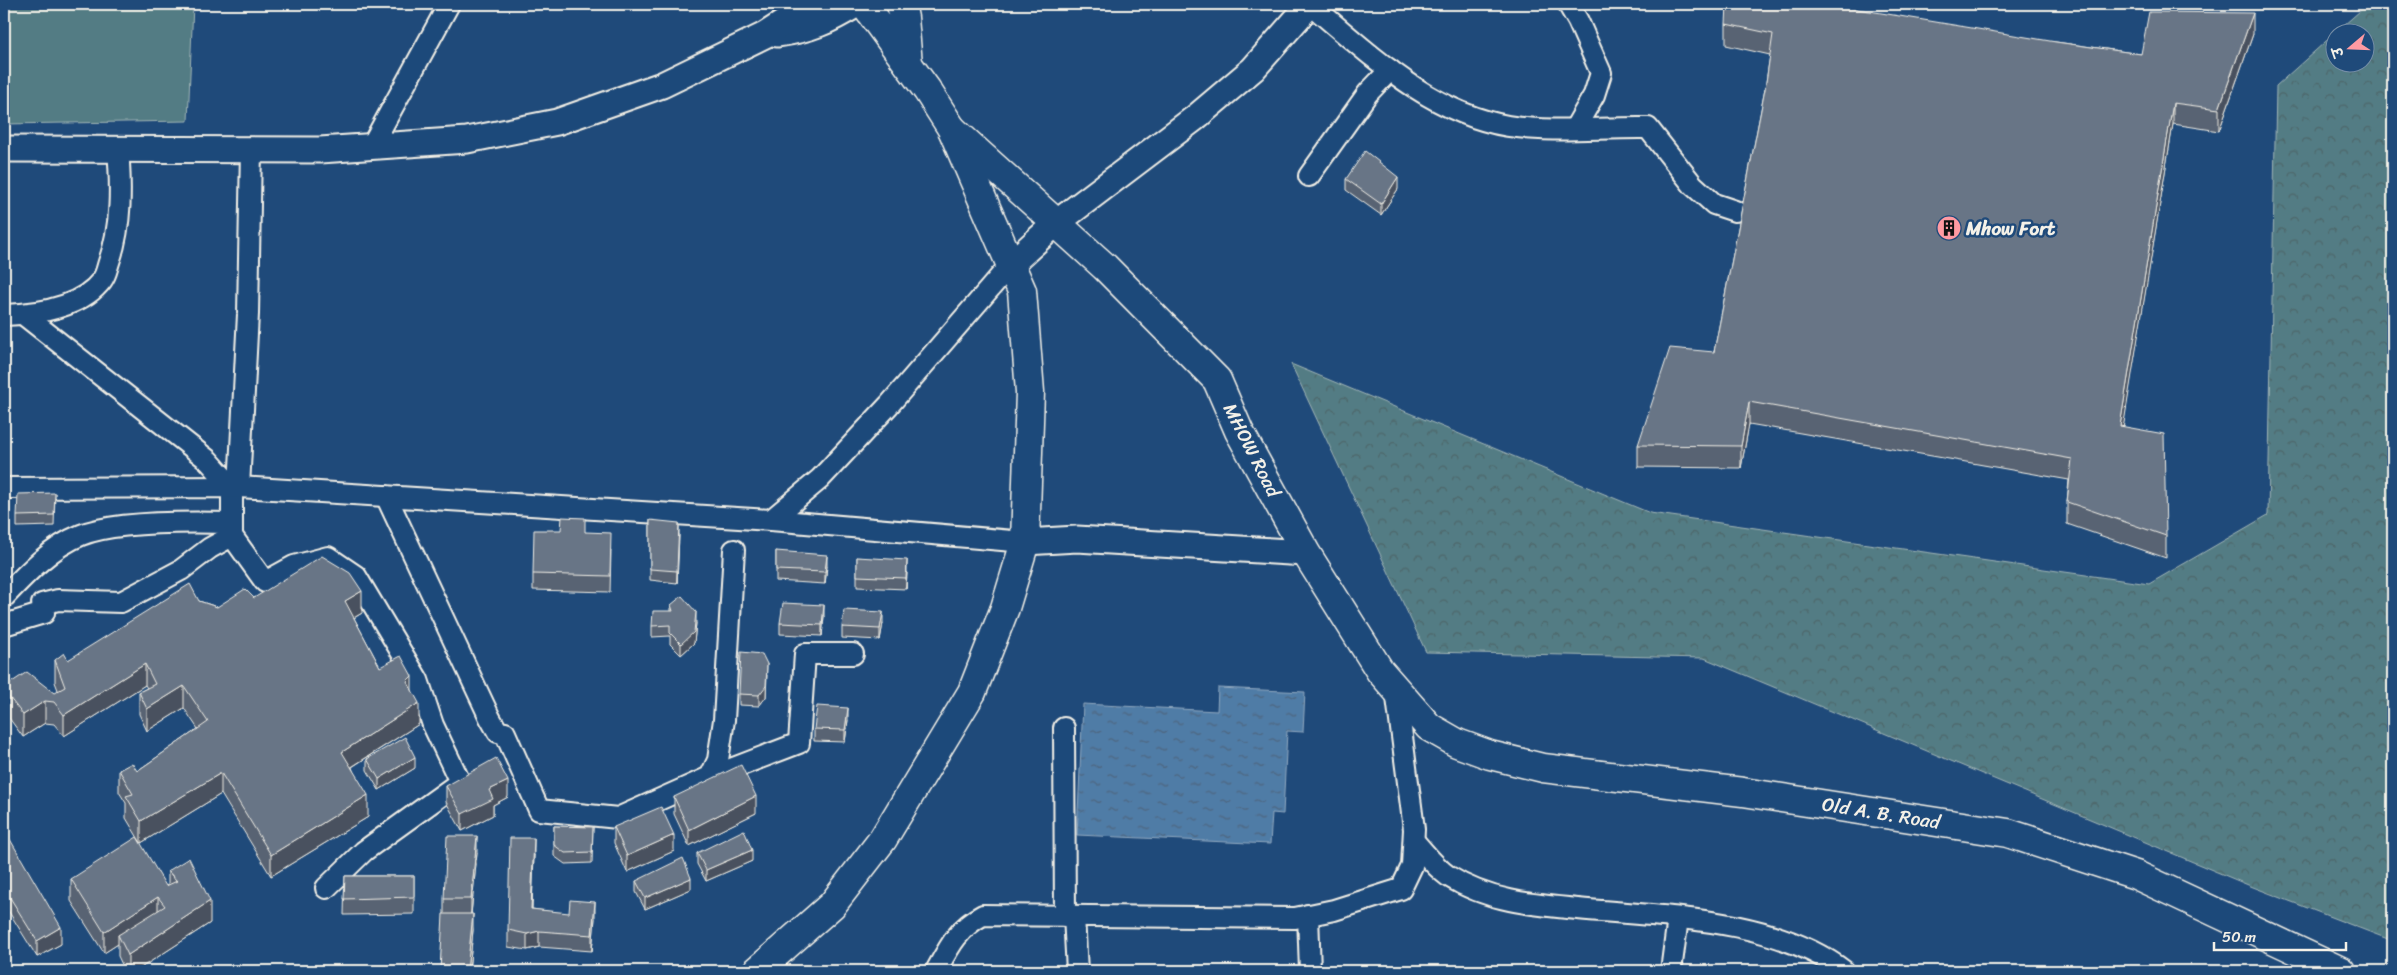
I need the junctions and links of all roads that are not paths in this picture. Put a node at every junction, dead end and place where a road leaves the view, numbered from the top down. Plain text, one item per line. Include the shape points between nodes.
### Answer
1 (449, 4) edge
2 (813, 4) edge
3 (857, 4) edge
4 (864, 4) edge
5 (900, 4) edge
6 (1310, 4) edge
7 (1568, 4) edge
8 (765, 35) junction
9 (908, 64) junction
10 (1390, 70) junction
11 (1575, 128) junction
12 (952, 130) junction
13 (371, 146) junction
14 (118, 148) junction
15 (4, 149) edge
16 (251, 149) junction
17 (1309, 176) dead end
18 (1735, 211) dead end
19 (1055, 224) junction
20 (1010, 265) junction
21 (24, 315) junction
22 (4, 316) edge
23 (235, 487) junction
24 (4, 488) edge
25 (386, 496) junction
26 (771, 520) junction
27 (232, 530) junction
28 (1025, 542) junction
29 (734, 550) dead end
30 (1306, 553) junction
31 (4, 597) edge
32 (4, 625) edge
33 (853, 654) dead end
34 (1403, 698) junction
35 (1064, 728) dead end
36 (710, 777) junction
37 (1414, 840) junction
38 (326, 888) dead end
39 (1308, 915) junction
40 (1070, 916) junction
41 (1678, 918) junction
42 (757, 971) edge
43 (936, 971) edge
44 (1077, 971) edge
45 (1310, 971) edge
46 (1671, 971) edge
47 (1844, 971) edge
48 (2341, 971) edge

1 - 13 street
2 - 8 street
3 - 8 street via 801,31
4 - 9 main road
5 - 9 main road
6 - 10 street
6 - 19 street via 1254,69
7 - 11 street via 1601,73 1594,95
8 - 13 street via 662,85 557,122 467,140
9 - 12 main road
10 - 11 street via 1437,102 1472,117 1508,126
10 - 17 street via 1368,93
11 - 18 street via 1648,128 1693,185 1714,204
12 - 19 main road, MHOW Road
12 - 20 main road
13 - 16 street via 320,150
14 - 15 street
14 - 16 street
14 - 21 street via 120,207 114,246 103,279 71,303
16 - 23 street via 248,314
19 - 20 street
19 - 30 main road, MHOW Road via 1105,267 1217,380 1239,431
20 - 26 street via 832,466
20 - 28 main road via 1022,291 1030,392
21 - 22 street
21 - 23 street via 208,460
23 - 24 street
23 - 25 street
23 - 27 street
25 - 26 street
25 - 36 street via 490,718 498,732 505,734 539,810 618,818
26 - 28 street
27 - 31 street via 202,522 119,527 80,535 36,563
27 - 32 street via 181,570 121,602 58,600
27 - 38 street via 265,582 294,566 328,557 356,576 418,680 433,725 460,782 364,851
28 - 30 street via 1077,539
28 - 42 main road via 1005,608 972,692 883,839 832,905
29 - 36 street via 724,720 718,760
30 - 34 main road, MHOW Road via 1380,671
33 - 36 street via 805,654 799,743
34 - 37 street
34 - 48 main road, Old A. B. Road via 1429,727 1457,743 1543,768 1743,792 2008,833 2136,875
35 - 40 street
37 - 39 street via 1412,866 1401,889
37 - 41 street via 1434,866 1477,891 1500,898 1536,905
39 - 40 street via 1272,919
39 - 45 street
40 - 43 street via 983,915 968,923 950,945
40 - 44 street
41 - 46 street
41 - 47 street via 1733,926 1787,941

